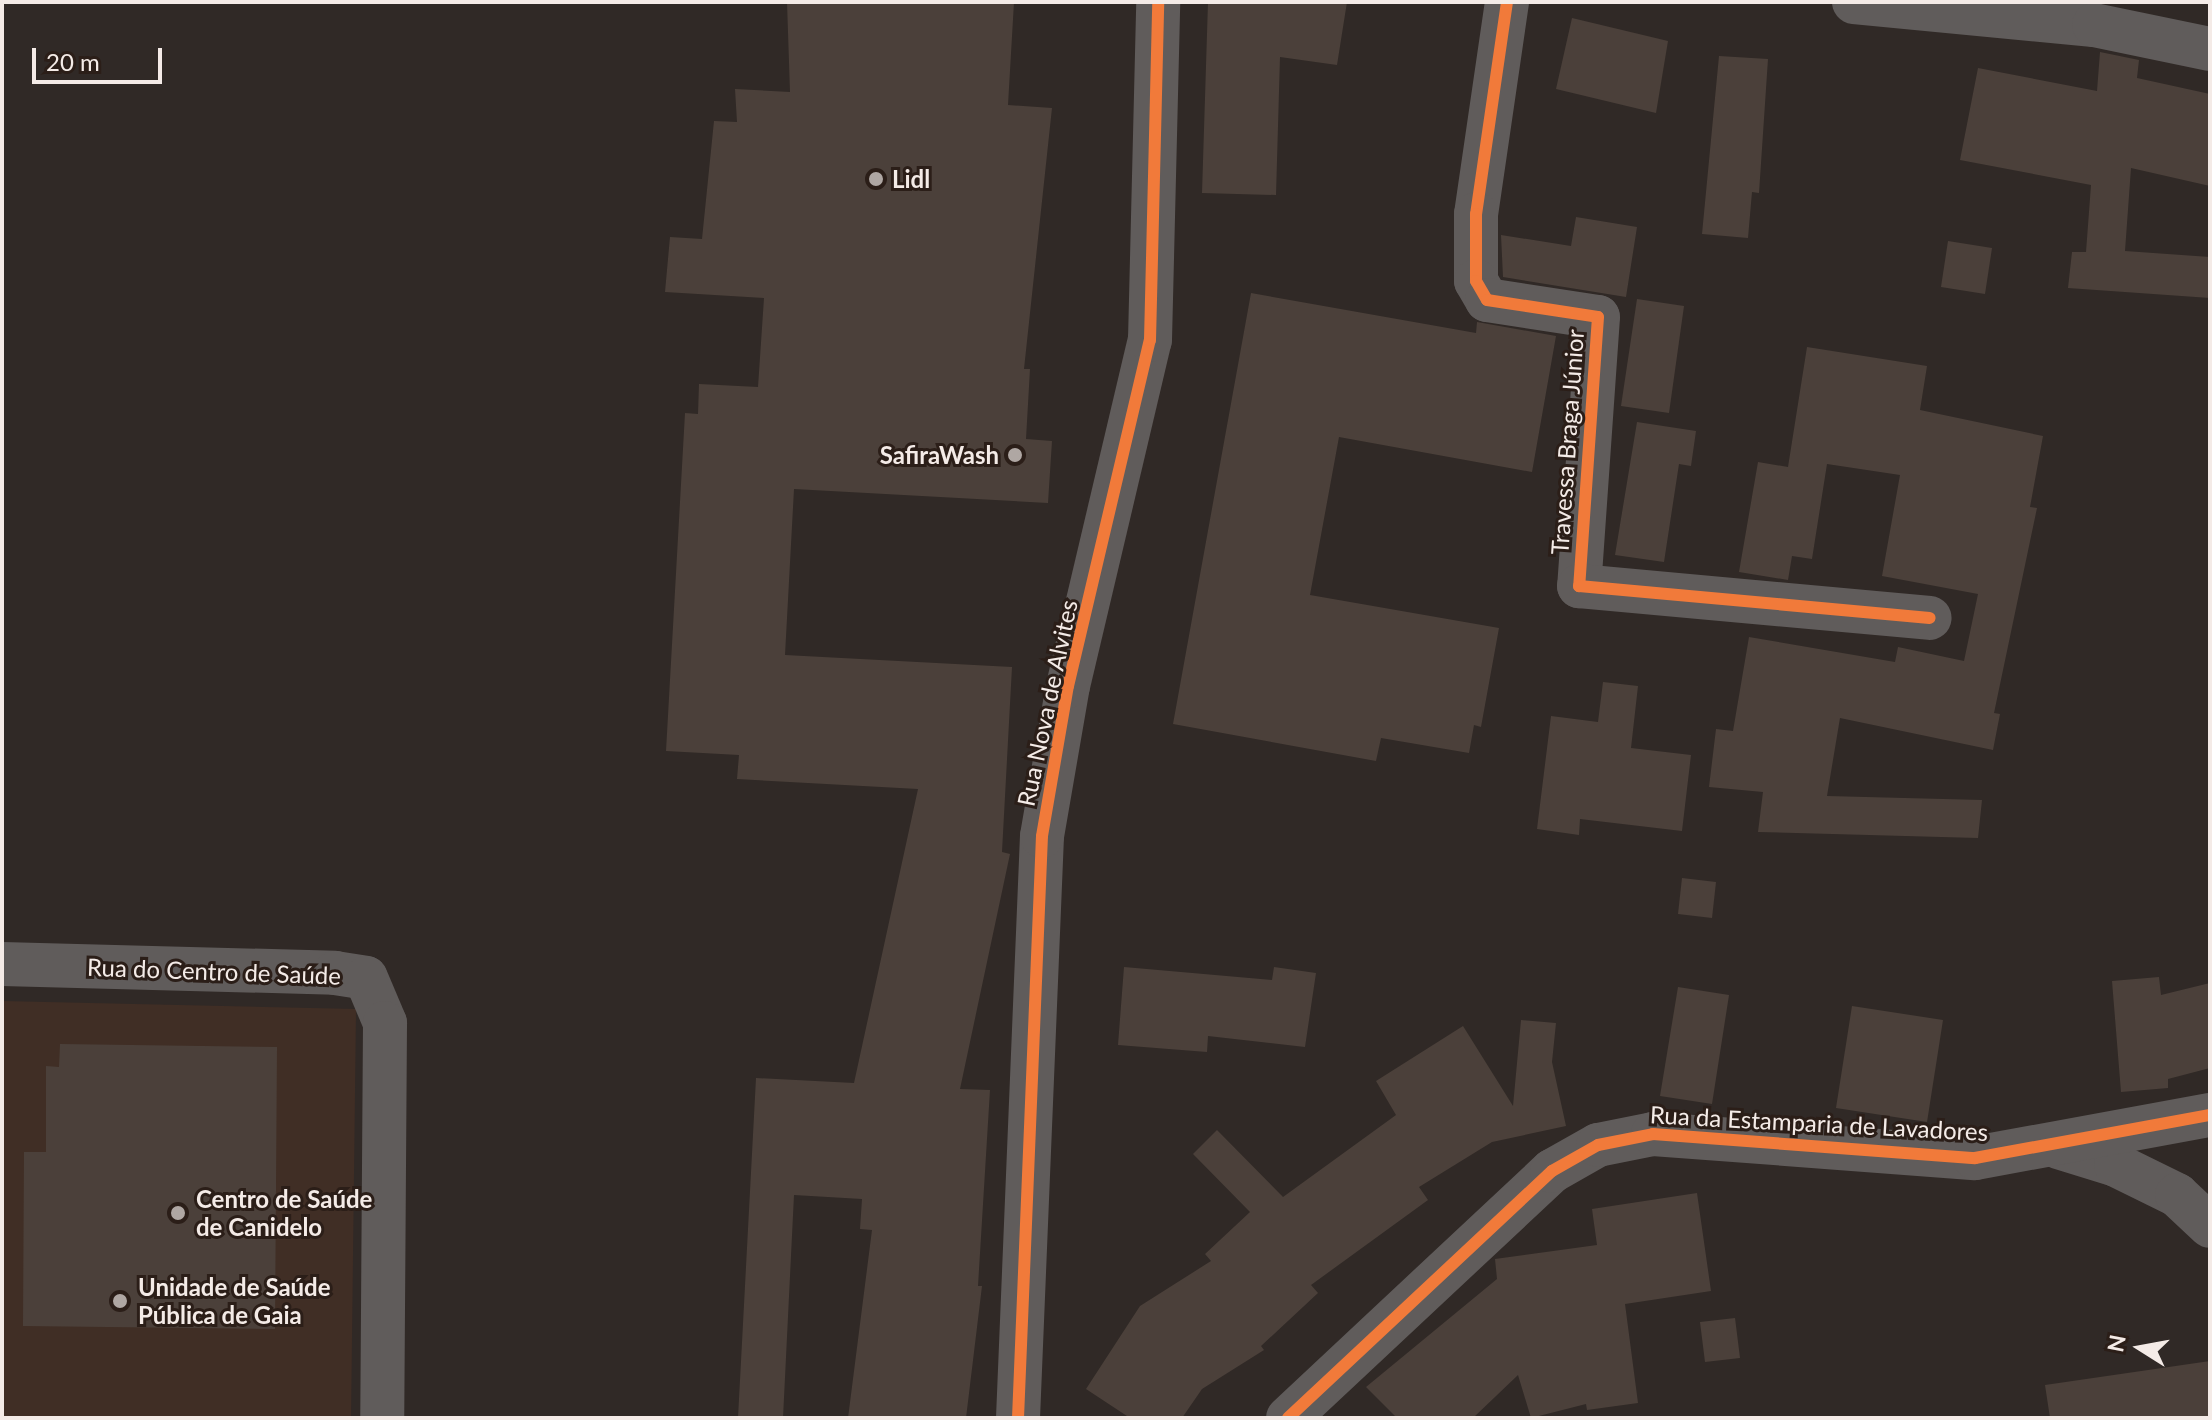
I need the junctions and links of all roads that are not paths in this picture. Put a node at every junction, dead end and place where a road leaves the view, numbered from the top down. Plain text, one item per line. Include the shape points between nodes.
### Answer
1 (1158, 2) edge
2 (1507, 2) edge
3 (1854, 2) edge
4 (2210, 49) edge
5 (1930, 618) dead end
6 (2, 964) edge
7 (2210, 1115) edge
8 (2051, 1144) junction
9 (2210, 1226) edge
10 (382, 1418) edge
11 (1018, 1418) edge
12 (1288, 1418) edge

1 - 11 street, Rua Nova de Alvites via 1150,340 1068,686 1042,836
2 - 5 street, Travessa Braga Júnior via 1476,214 1476,281 1487,300 1598,317 1579,586
3 - 4 street via 2094,25
6 - 10 street, Rua do Centro de Saúde via 366,978 385,1023
7 - 8 street, Rua da Estamparia de Lavadores
8 - 9 street via 2116,1165 2177,1195
8 - 12 street, Rua da Estamparia de Lavadores via 1975,1158 1653,1134 1598,1145 1552,1171

